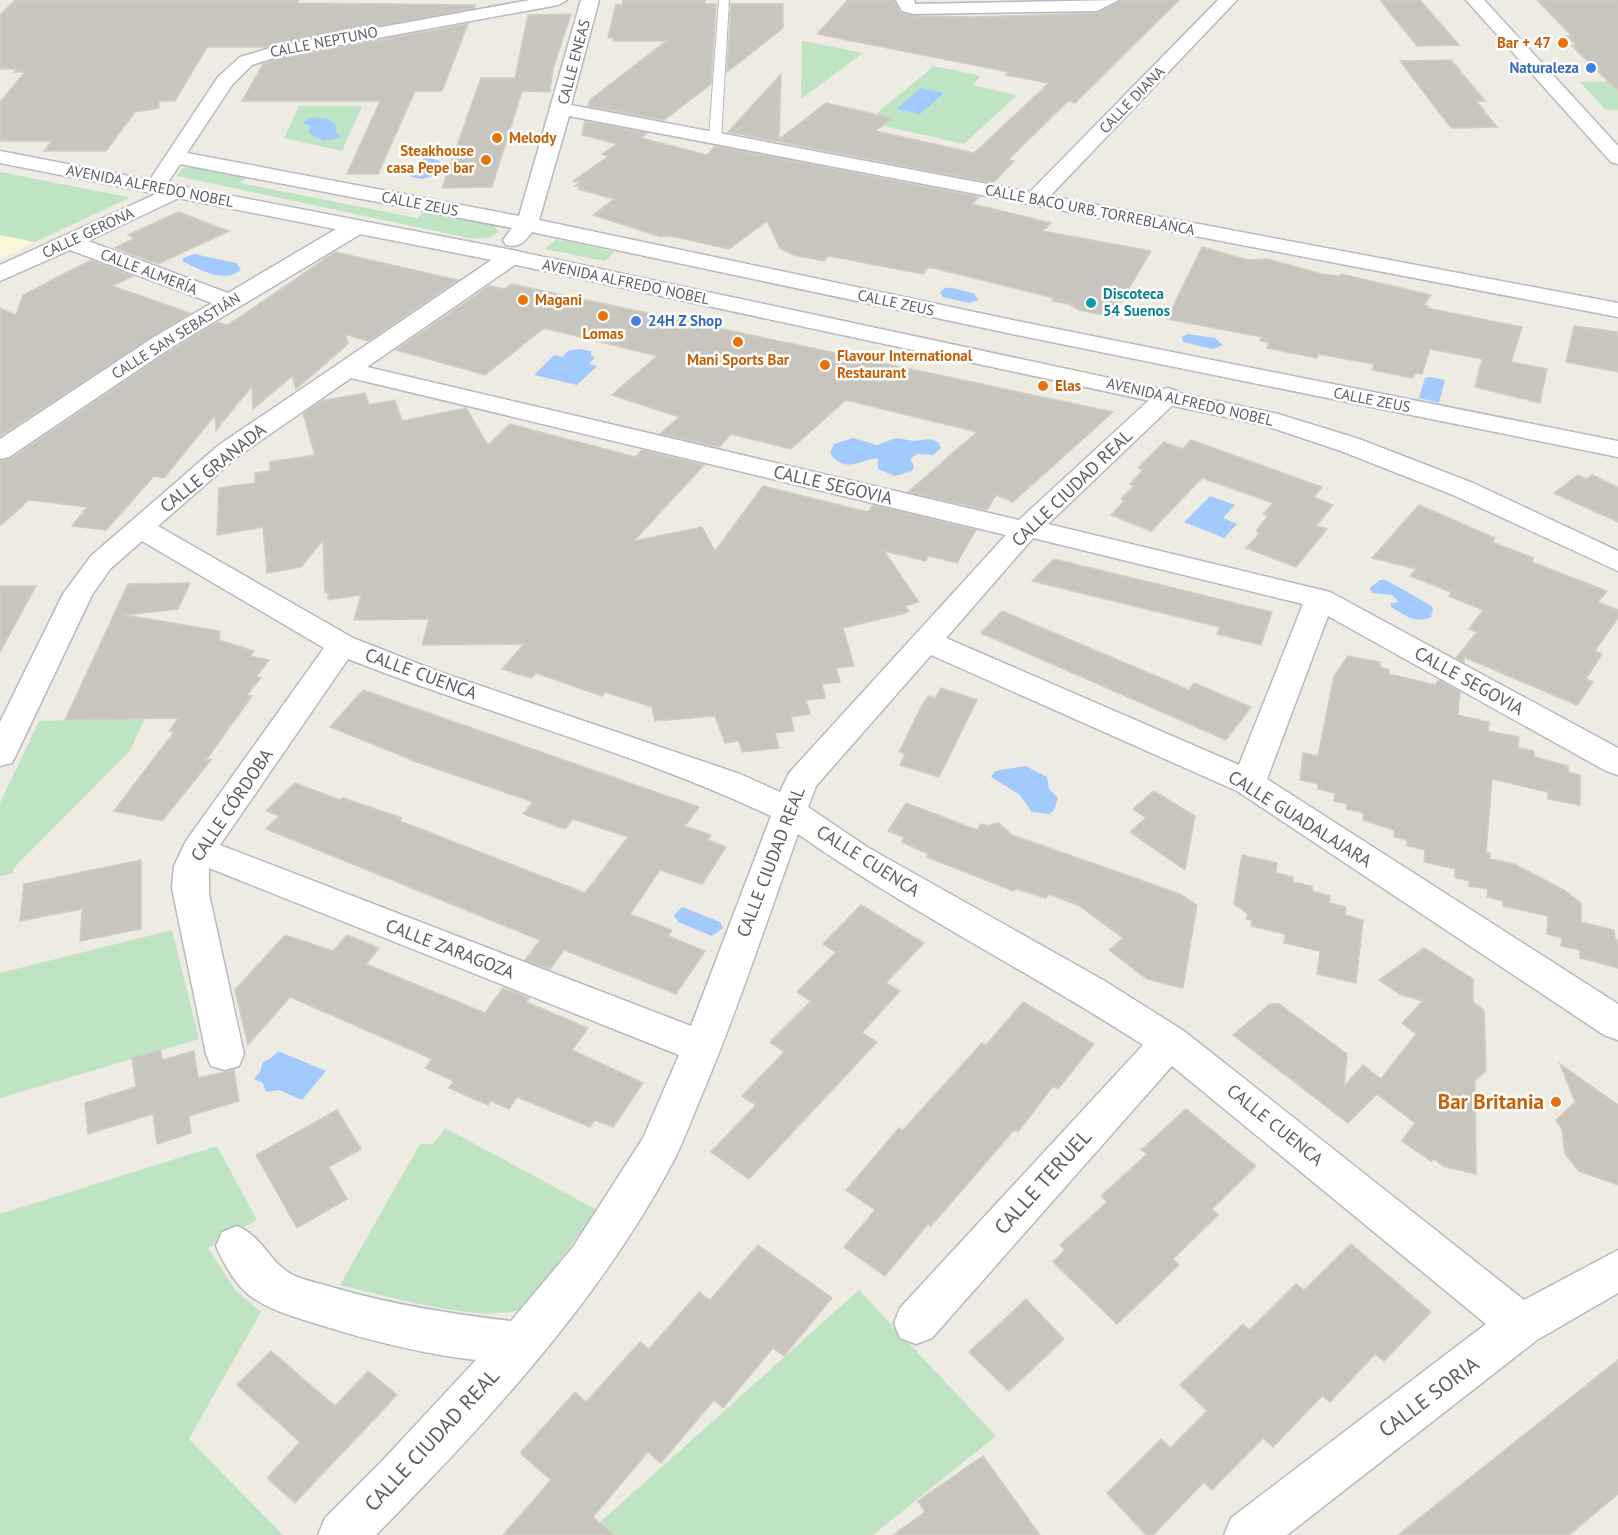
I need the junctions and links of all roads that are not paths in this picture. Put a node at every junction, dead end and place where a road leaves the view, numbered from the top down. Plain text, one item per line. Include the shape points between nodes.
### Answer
1 (558, 0) edge
2 (590, 0) edge
3 (724, 0) edge
4 (905, 0) edge
5 (1110, 0) edge
6 (1228, 0) edge
7 (1475, 0) edge
8 (561, 109) junction
9 (715, 138) junction
10 (0, 157) edge
11 (174, 158) junction
12 (1618, 158) edge
13 (165, 189) junction
14 (1035, 199) junction
15 (527, 224) junction
16 (356, 227) junction
17 (69, 242) junction
18 (507, 256) junction
19 (0, 274) edge
20 (230, 302) junction
21 (1618, 310) edge
22 (345, 369) junction
23 (1168, 396) junction
24 (1618, 449) edge
25 (0, 451) edge
26 (141, 528) junction
27 (1026, 529) junction
28 (1618, 562) edge
29 (1320, 599) junction
30 (927, 641) junction
31 (342, 645) junction
32 (0, 755) edge
33 (1618, 763) edge
34 (1249, 783) junction
35 (790, 812) junction
36 (198, 850) junction
37 (1618, 1024) edge
38 (1170, 1041) junction
39 (702, 1047) junction
40 (225, 1054) dead end
41 (237, 1246) dead end
42 (1618, 1270) edge
43 (916, 1323) dead end
44 (1521, 1325) junction
45 (521, 1344) junction
46 (342, 1535) edge
47 (1248, 1535) edge

1 - 11 street, CALLE NEPTUNO via 255,57 240,65 225,81
2 - 8 street, CALLE ENEAS
3 - 9 lane
4 - 5 street via 908,8 914,9 1097,6
6 - 14 street, CALLE DIANA
7 - 12 street
8 - 9 street, CALLE BACO URB. TORREBLANCA
8 - 15 street, CALLE ENEAS
9 - 14 street, CALLE BACO URB. TORREBLANCA
10 - 13 street, AVENIDA ALFREDO NOBEL
11 - 13 street, CALLE NEPTUNO
11 - 15 street, CALLE ZEUS
13 - 16 street, AVENIDA ALFREDO NOBEL
13 - 17 street, CALLE GERONA
14 - 21 street, CALLE BACO URB. TORREBLANCA
15 - 18 street, CALLE ENEAS
15 - 24 street, CALLE ZEUS via 1040,333
16 - 18 street, AVENIDA ALFREDO NOBEL
16 - 20 street, CALLE SAN SEBASTIÁN
17 - 19 street, CALLE GERONA
17 - 20 street, CALLE ALMERÍA
18 - 22 street, CALLE GRANADA
18 - 23 street, AVENIDA ALFREDO NOBEL
20 - 25 street, CALLE SAN SEBASTIÁN
22 - 26 street, CALLE GRANADA via 228,450
22 - 27 street, CALLE SEGOVIA
23 - 27 street, CALLE CIUDAD REAL
23 - 28 street, AVENIDA ALFREDO NOBEL via 1269,419 1350,445 1463,489
26 - 31 street, CALLE CUENCA
26 - 32 street, CALLE GRANADA via 101,562 78,594
27 - 29 street, CALLE SEGOVIA
27 - 30 street, CALLE CIUDAD REAL
29 - 33 street, CALLE SEGOVIA
29 - 34 street
30 - 34 street, CALLE GUADALAJARA
30 - 35 street, CALLE CIUDAD REAL via 801,781
31 - 35 street, CALLE CUENCA via 426,678 728,782
31 - 36 street, CALLE CÓRDOBA
34 - 37 street, CALLE GUADALAJARA
35 - 38 street, CALLE CUENCA via 855,856
35 - 39 street, CALLE CIUDAD REAL
36 - 39 street, CALLE ZARAGOZA
36 - 40 street, CALLE CÓRDOBA via 188,878
38 - 43 street, CALLE TERUEL
38 - 44 street, CALLE CUENCA
39 - 45 street, CALLE CIUDAD REAL via 653,1158 588,1261
41 - 45 street, CALLE CIUDAD REAL via 262,1279 284,1293 429,1333
42 - 44 street, CALLE SORIA
44 - 47 street, CALLE SORIA
45 - 46 street, CALLE CIUDAD REAL

